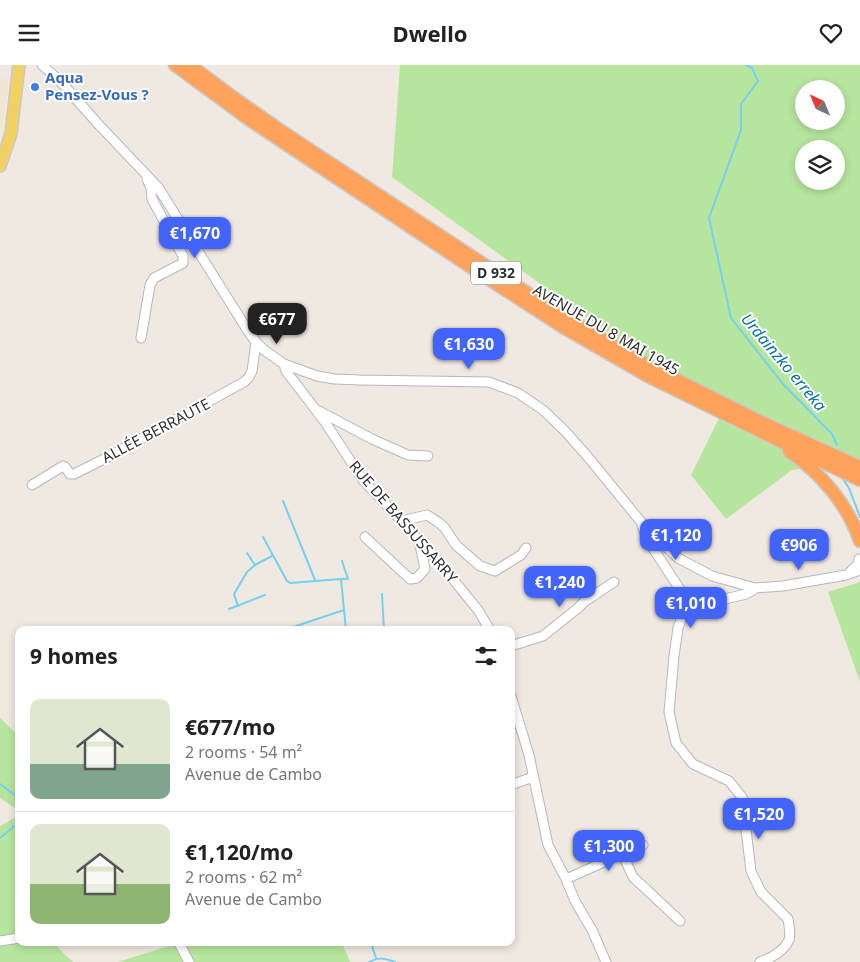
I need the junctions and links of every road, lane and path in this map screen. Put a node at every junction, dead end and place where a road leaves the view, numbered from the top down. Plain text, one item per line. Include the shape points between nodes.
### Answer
1 (18, 65) edge
2 (42, 65) edge
3 (175, 65) edge
4 (190, 65) edge
5 (2, 161) edge
6 (145, 173) junction
7 (141, 338) dead end
8 (256, 342) junction
9 (284, 364) junction
10 (316, 410) junction
11 (760, 431) junction
12 (428, 456) dead end
13 (860, 459) edge
14 (837, 462) junction
15 (860, 467) edge
16 (860, 480) edge
17 (32, 485) dead end
18 (401, 521) junction
19 (641, 524) junction
20 (364, 537) dead end
21 (419, 540) junction
22 (860, 543) edge
23 (526, 548) dead end
24 (860, 560) edge
25 (860, 570) edge
26 (846, 575) junction
27 (614, 582) dead end
28 (755, 588) junction
29 (692, 608) junction
30 (488, 626) edge
31 (515, 644) edge
32 (515, 709) edge
33 (533, 777) junction
34 (515, 784) edge
35 (644, 845) dead end
36 (622, 853) junction
37 (566, 879) junction
38 (680, 921) dead end
39 (15, 939) edge
40 (0, 941) edge
41 (181, 946) edge
42 (189, 962) edge
43 (606, 962) edge
44 (760, 962) edge

1 - 5 main road via 11,134
2 - 6 street
3 - 11 highway, AVENUE DU 8 MAI 1945 / D 932 via 250,121 533,308 648,375
4 - 14 highway, AVENUE DU 8 MAI 1945 / D 932 via 267,121 569,320 653,368 820,448
6 - 7 street via 152,199 184,263 154,278
6 - 8 street via 158,187
8 - 9 street
8 - 17 street, ALLÉE BERRAUTE via 252,371 244,382 74,475 62,466
9 - 10 street, RUE DE BASSUSSARRY via 290,378
9 - 19 street via 335,379 489,382 518,393 564,430
10 - 12 street via 408,455
10 - 18 street, RUE DE BASSUSSARRY via 363,480
11 - 14 highway, AVENUE DU 8 MAI 1945 / D 932
11 - 22 highway via 820,477 847,511
13 - 14 highway
14 - 15 highway, D 932
14 - 16 highway, D 932
18 - 21 street, RUE DE BASSUSSARRY
18 - 23 street via 427,515 444,527 456,545 480,566 495,571 521,555
19 - 28 street via 678,557 712,577
19 - 29 street via 647,539
20 - 21 street via 410,579 417,578 425,569
21 - 30 street, RUE DE BASSUSSARRY
22 - 24 street
24 - 26 street
25 - 26 street
26 - 28 street
27 - 31 street via 584,602 543,637
28 - 29 street via 746,594
29 - 44 street via 683,614 678,629 669,713 676,743 693,764 729,781 742,797 751,871 761,892 788,919 789,939 784,947
32 - 33 street
33 - 34 street
33 - 37 street via 548,845
35 - 36 street
36 - 37 street
36 - 38 street via 633,877
37 - 43 street
39 - 40 street
41 - 42 street

